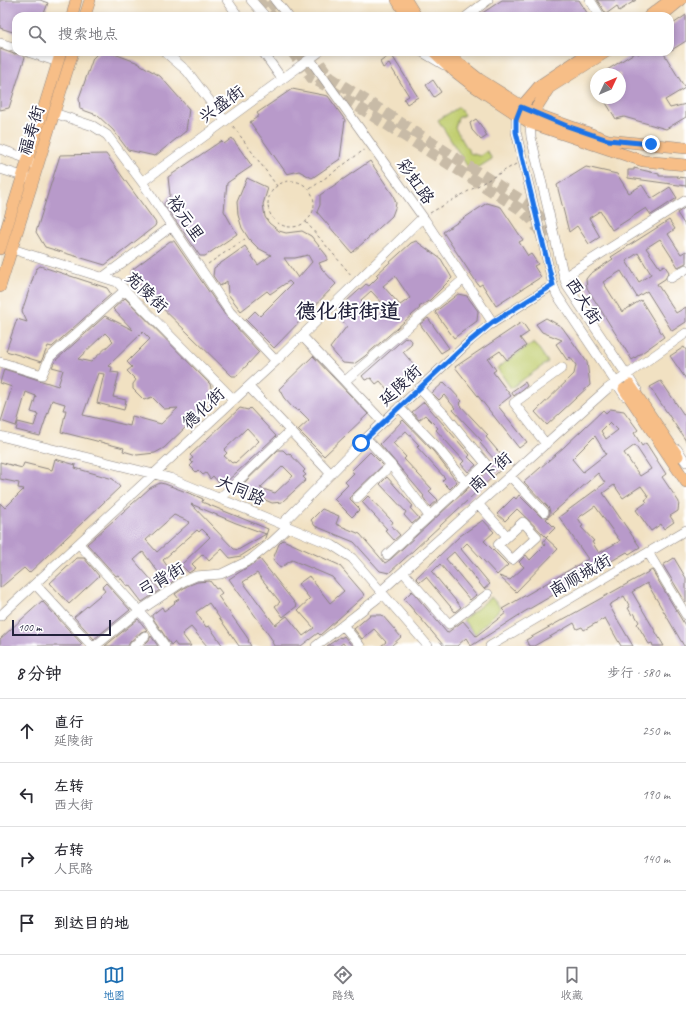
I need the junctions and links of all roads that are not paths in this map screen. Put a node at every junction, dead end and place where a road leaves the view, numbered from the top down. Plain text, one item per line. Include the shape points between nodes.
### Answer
1 (75, 0) edge
2 (90, 0) edge
3 (227, 0) edge
4 (251, 0) edge
5 (275, 0) edge
6 (397, 0) edge
7 (406, 0) edge
8 (488, 0) edge
9 (590, 0) edge
10 (670, 0) edge
11 (681, 0) edge
12 (73, 12) edge
13 (86, 12) edge
14 (235, 12) edge
15 (262, 12) edge
16 (285, 12) edge
17 (404, 12) edge
18 (414, 12) edge
19 (472, 12) edge
20 (598, 12) edge
21 (654, 12) edge
22 (667, 12) edge
23 (0, 43) edge
24 (12, 47) edge
25 (72, 56) edge
26 (170, 56) edge
27 (266, 56) edge
28 (314, 56) edge
29 (429, 56) edge
30 (438, 56) edge
31 (450, 56) edge
32 (584, 56) edge
33 (600, 56) edge
34 (59, 57) edge
35 (310, 59) junction
36 (454, 71) junction
37 (282, 79) junction
38 (519, 111) junction
39 (54, 113) junction
40 (532, 118) junction
41 (227, 120) junction
42 (686, 148) edge
43 (0, 149) edge
44 (28, 159) junction
45 (686, 166) edge
46 (0, 169) edge
47 (35, 175) junction
48 (23, 176) junction
49 (142, 182) junction
50 (686, 200) edge
51 (422, 218) junction
52 (172, 226) junction
53 (0, 249) edge
54 (12, 249) junction
55 (686, 269) edge
56 (103, 277) junction
57 (564, 277) junction
58 (671, 278) dead end
59 (464, 279) junction
60 (553, 285) junction
61 (0, 287) edge
62 (125, 290) junction
63 (493, 322) junction
64 (302, 336) junction
65 (685, 336) edge
66 (276, 361) junction
67 (0, 362) edge
68 (562, 368) dead end
69 (621, 377) junction
70 (345, 381) junction
71 (249, 387) junction
72 (419, 388) junction
73 (234, 400) junction
74 (399, 408) junction
75 (383, 422) junction
76 (290, 431) junction
77 (0, 436) edge
78 (366, 438) junction
79 (546, 444) junction
80 (686, 462) edge
81 (391, 465) junction
82 (686, 468) edge
83 (154, 474) junction
84 (331, 474) junction
85 (510, 476) junction
86 (466, 482) junction
87 (686, 482) edge
88 (686, 488) edge
89 (220, 498) junction
90 (357, 498) dead end
91 (478, 504) junction
92 (544, 512) dead end
93 (429, 516) junction
94 (285, 525) junction
95 (686, 530) edge
96 (507, 536) dead end
97 (79, 544) junction
98 (648, 554) junction
99 (387, 555) dead end
100 (403, 572) junction
101 (35, 584) junction
102 (382, 593) junction
103 (488, 594) dead end
104 (139, 611) junction
105 (686, 615) edge
106 (0, 616) edge
107 (343, 625) junction
108 (145, 636) dead end
109 (92, 646) edge
110 (95, 646) edge
111 (135, 646) edge
112 (165, 646) edge
113 (316, 646) edge
114 (360, 646) edge
115 (428, 646) edge
116 (490, 646) edge

1 - 12 main road
2 - 13 main road
3 - 14 street
4 - 15 street
5 - 16 street
6 - 17 main road
7 - 18 main road
8 - 19 street
9 - 20 street
10 - 21 main road
11 - 22 main road
23 - 24 street
25 - 39 main road, 福寿街
26 - 41 street via 187,71
27 - 37 street
28 - 35 street, 兴盛街
29 - 36 street
30 - 36 main road
31 - 38 main road
32 - 38 main road via 540,85
33 - 40 main road via 549,88
34 - 44 main road, 福寿街
35 - 37 street, 兴盛街
35 - 51 street, 彩虹路
36 - 38 main road
37 - 41 street, 兴盛街
38 - 40 main road
38 - 60 street, 西大街 via 516,132
39 - 47 main road, 福寿街
39 - 49 street, 裕元里 via 100,129
40 - 42 main road via 608,140
40 - 45 main road via 643,161
40 - 57 street, 西大街 via 531,138
41 - 49 street, 兴盛街
43 - 44 street
44 - 47 street
44 - 48 main road, 福寿街
46 - 48 street
47 - 48 street
47 - 54 main road, 福寿街
48 - 53 main road, 福寿街
49 - 52 street, 裕元里
50 - 57 street
51 - 59 street, 彩虹路
51 - 64 street, 德化街
52 - 56 street
52 - 66 street, 裕元里 via 230,312
54 - 56 street, 苑陵街
54 - 61 main road, 福寿街
55 - 58 street
56 - 62 street, 苑陵街 via 117,282
57 - 69 street, 西大街
59 - 63 street, 彩虹路
59 - 70 street
60 - 63 street, 延陵街
60 - 69 street, 西大街 via 557,295
62 - 67 street via 50,357 42,375
62 - 73 street, 苑陵街
63 - 72 street, 延陵街
64 - 66 street, 德化街
64 - 70 street
65 - 69 street, 南下街
66 - 71 street, 德化街
68 - 79 street via 514,403
69 - 79 street, 南下街
69 - 80 street, 西大街
69 - 88 street, 西大街
70 - 75 street
71 - 73 street, 德化街
71 - 76 street
72 - 74 street, 延陵街
72 - 86 street via 485,461 486,464
73 - 83 street, 德化街
74 - 75 street, 延陵街
74 - 86 street via 438,448
75 - 78 street, 延陵街
76 - 84 street
76 - 89 street
77 - 83 street, 大同路
78 - 81 street
78 - 84 street, 延陵街
79 - 85 street, 南下街
81 - 90 street
81 - 93 street
82 - 87 main road via 627,387
83 - 89 street, 大同路
83 - 97 street, 德化街
84 - 94 street, 延陵街
85 - 91 street, 南下街
85 - 92 street
86 - 93 street
89 - 94 street, 大同路
91 - 96 street
91 - 100 street, 南下街
93 - 99 street
94 - 102 street, 大同路 via 332,545 352,558
94 - 104 street, 弓背街 via 271,543 250,560 221,574 190,578
95 - 98 street, 南顺城街
97 - 101 street, 德化街
97 - 104 street
98 - 105 street
98 - 116 street, 南顺城街
100 - 102 street, 南下街
100 - 103 street via 449,624
101 - 106 street, 德化街
101 - 109 street
102 - 107 street, 南下街
102 - 115 street, 大同路
104 - 110 street, 弓背街
104 - 112 street
107 - 113 street, 南下街
107 - 114 street
108 - 111 street

